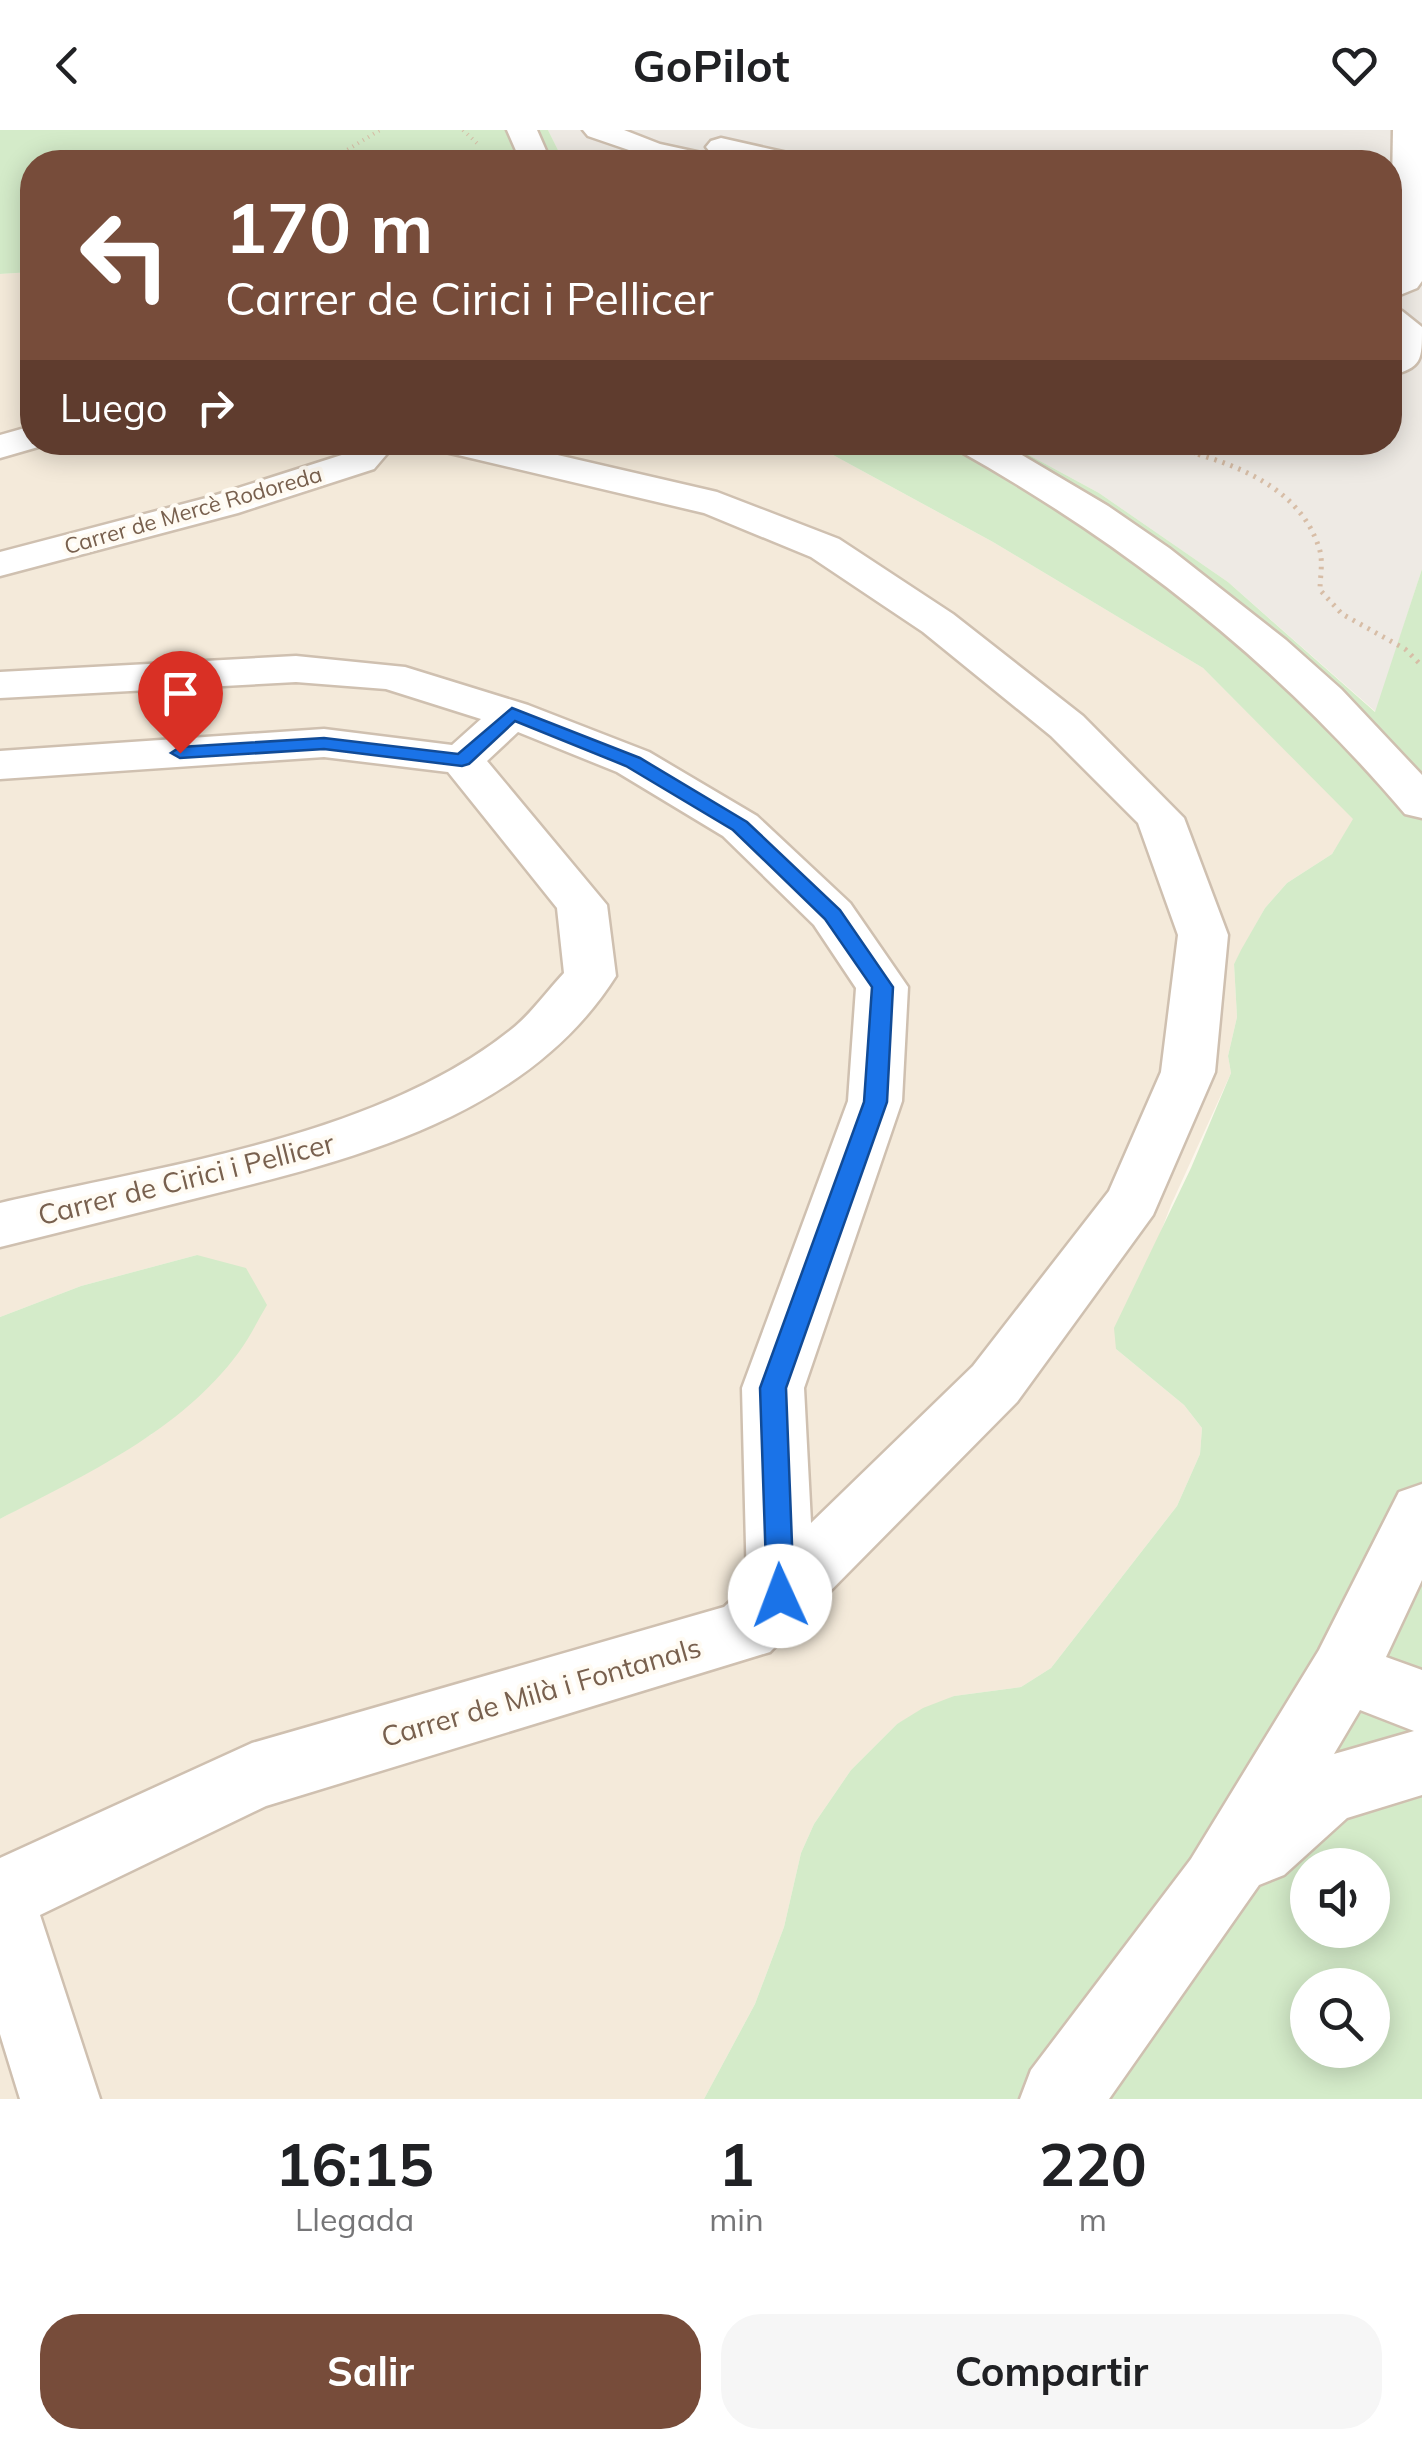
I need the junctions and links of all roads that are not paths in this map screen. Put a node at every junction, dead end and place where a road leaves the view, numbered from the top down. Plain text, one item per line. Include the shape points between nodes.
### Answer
1 (598, 130) edge
2 (1408, 130) edge
3 (649, 150) edge
4 (1402, 283) edge
5 (1402, 328) edge
6 (1402, 361) edge
7 (366, 455) edge
8 (506, 455) edge
9 (994, 455) edge
10 (0, 564) edge
11 (0, 685) edge
12 (512, 714) junction
13 (462, 760) junction
14 (0, 764) edge
15 (1422, 804) edge
16 (0, 1225) edge
17 (1422, 1511) edge
18 (780, 1596) junction
19 (1344, 1672) junction
20 (1422, 1702) edge
21 (1422, 1762) edge
22 (1218, 1886) junction
23 (0, 1896) edge
24 (0, 1909) edge
25 (60, 2099) edge
26 (1060, 2099) edge

1 - 3 street
2 - 4 street
5 - 6 street via 1413,344
7 - 10 street, Carrer de Mercè Rodoreda via 224,506
8 - 18 street, Carrer de Milà i Fontanals via 717,504 826,548 938,623 1067,726 1160,818 1204,935 1188,1072 1133,1200 994,1384
9 - 15 street via 1087,509 1190,584 1349,724
11 - 12 street via 296,669 390,676
12 - 13 street
12 - 18 street via 633,762 740,826 832,914 882,987 875,1102 773,1388
13 - 14 street via 324,744
13 - 16 street, Carrer de Cirici i Pellicer via 582,904 590,976 532,1041 453,1093 325,1147
17 - 19 street
18 - 23 street, Carrer de Milà i Fontanals via 746,1632 252,1778
19 - 20 street
19 - 22 street
21 - 22 street via 1325,1791
22 - 26 street
24 - 25 street

